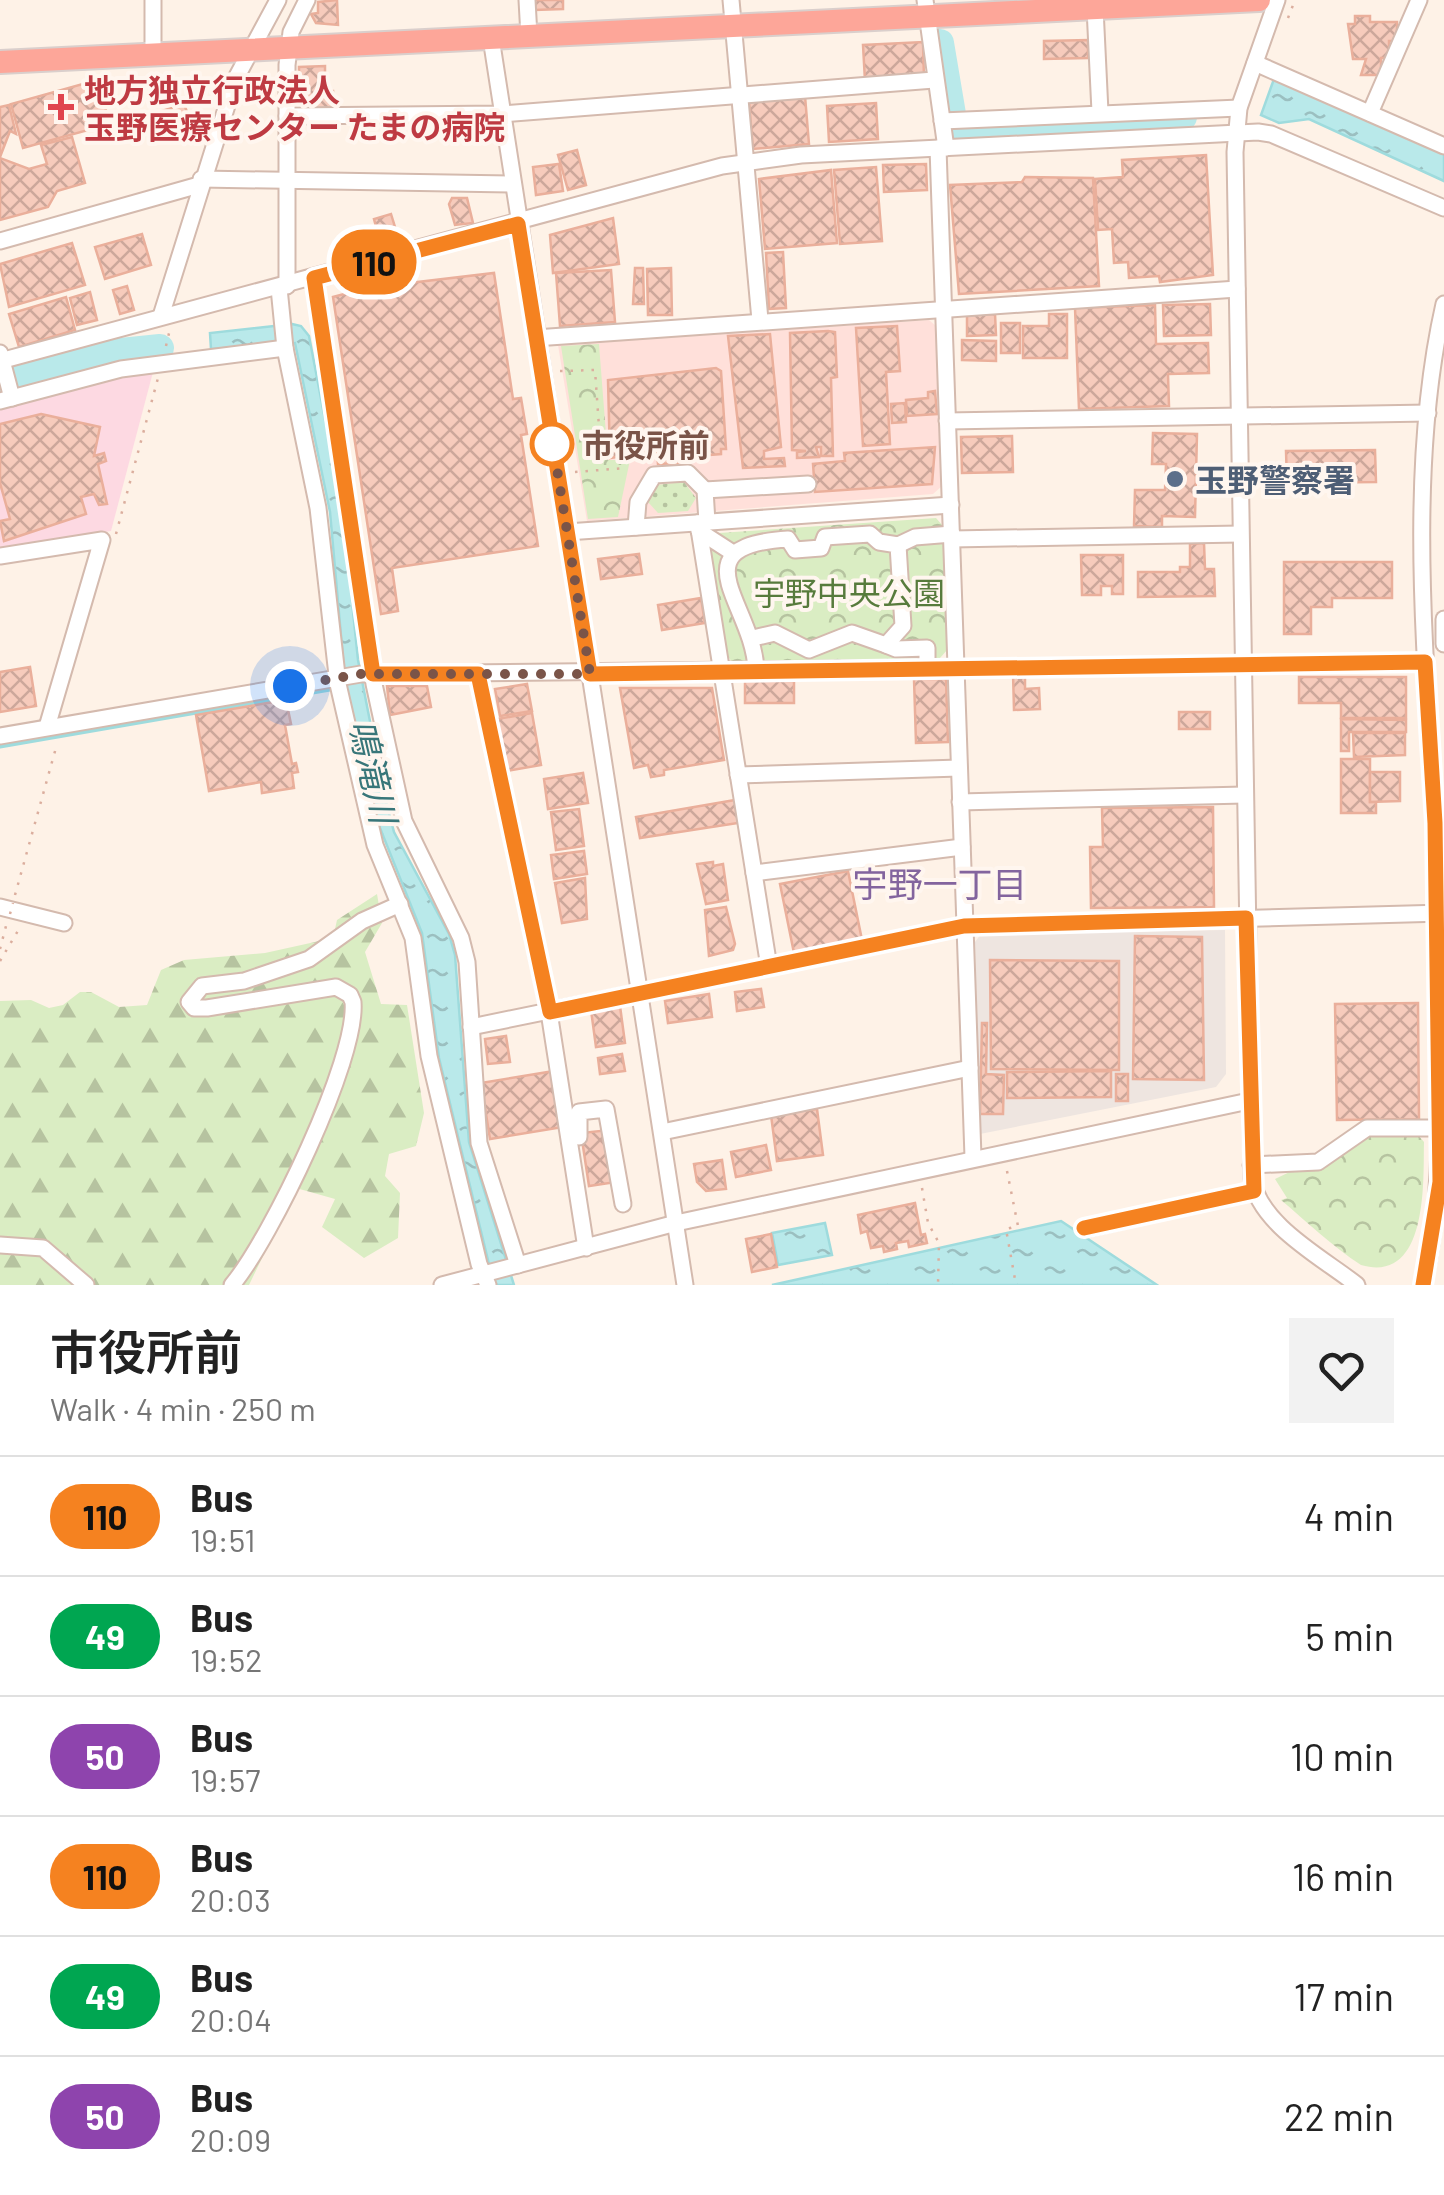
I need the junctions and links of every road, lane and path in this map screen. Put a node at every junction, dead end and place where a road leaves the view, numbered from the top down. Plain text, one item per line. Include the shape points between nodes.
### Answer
1 (153, 0) edge
2 (278, 0) edge
3 (308, 0) edge
4 (527, 0) edge
5 (731, 0) edge
6 (1259, 0) edge
7 (1277, 0) edge
8 (1295, 0) edge
9 (1419, 0) edge
10 (1149, 3) edge
11 (926, 8) edge
12 (1095, 8) junction
13 (1290, 18) dead end
14 (734, 27) junction
15 (529, 36) junction
16 (492, 38) junction
17 (288, 49) junction
18 (249, 52) junction
19 (153, 55) junction
20 (0, 62) edge
21 (1255, 63) junction
22 (934, 80) junction
23 (741, 93) junction
24 (1239, 108) junction
25 (1100, 112) junction
26 (1370, 113) junction
27 (502, 114) junction
28 (287, 116) junction
29 (949, 120) junction
30 (1236, 132) junction
31 (1444, 146) edge
32 (942, 148) junction
33 (746, 162) junction
34 (287, 181) junction
35 (200, 182) junction
36 (512, 184) junction
37 (1444, 208) edge
38 (518, 224) junction
39 (0, 241) edge
40 (314, 278) junction
41 (283, 287) junction
42 (1237, 289) junction
43 (1444, 304) edge
44 (942, 309) junction
45 (168, 314) junction
46 (760, 320) junction
47 (535, 338) junction
48 (285, 346) junction
49 (162, 363) junction
50 (560, 371) dead end
51 (4, 377) edge
52 (1428, 413) junction
53 (1239, 415) junction
54 (947, 421) junction
55 (626, 468) dead end
56 (602, 470) junction
57 (575, 472) dead end
58 (808, 484) dead end
59 (705, 490) junction
60 (951, 505) junction
61 (701, 525) junction
62 (636, 527) junction
63 (568, 532) junction
64 (1240, 534) junction
65 (952, 537) junction
66 (115, 538) dead end
67 (898, 545) junction
68 (732, 553) junction
69 (0, 556) edge
70 (1444, 619) edge
71 (753, 638) junction
72 (1444, 644) edge
73 (886, 645) junction
74 (1425, 662) junction
75 (1242, 663) junction
76 (956, 667) junction
77 (928, 668) junction
78 (722, 670) junction
79 (756, 670) junction
80 (478, 674) junction
81 (590, 674) junction
82 (354, 675) junction
83 (52, 733) junction
84 (0, 736) edge
85 (959, 768) junction
86 (738, 775) junction
87 (1244, 796) junction
88 (960, 802) junction
89 (1440, 823) edge
90 (962, 847) junction
91 (754, 873) junction
92 (400, 904) junction
93 (11, 909) edge
94 (1440, 913) edge
95 (1246, 918) junction
96 (64, 923) dead end
97 (964, 926) junction
98 (0, 948) edge
99 (0, 961) edge
100 (769, 968) junction
101 (640, 994) junction
102 (550, 1012) junction
103 (471, 1028) junction
104 (970, 1068) junction
105 (1248, 1101) junction
106 (1439, 1128) junction
107 (662, 1132) junction
108 (973, 1157) junction
109 (1251, 1165) junction
110 (1007, 1170) dead end
111 (586, 1186) dead end
112 (922, 1188) dead end
113 (1254, 1191) junction
114 (623, 1204) dead end
115 (676, 1224) junction
116 (1084, 1228) dead end
117 (0, 1244) edge
118 (586, 1248) junction
119 (515, 1266) junction
120 (486, 1277) edge
121 (448, 1284) edge
122 (86, 1285) edge
123 (232, 1285) edge
124 (685, 1285) edge
125 (938, 1285) edge
126 (1016, 1285) edge
127 (1357, 1285) edge
128 (1423, 1285) edge

1 - 19 street
2 - 18 street
3 - 17 street
4 - 15 street
5 - 14 street
6 - 10 highway
7 - 21 street
8 - 13 path
9 - 26 street
10 - 12 highway
11 - 12 highway
11 - 14 highway
11 - 22 street
12 - 25 street
14 - 15 highway
14 - 23 street
15 - 16 highway
16 - 17 highway
16 - 27 street
17 - 18 highway
17 - 28 street
18 - 19 highway
18 - 35 street
19 - 20 highway
21 - 24 street
21 - 26 street
22 - 23 street
22 - 29 street
23 - 27 street
23 - 33 street
24 - 25 street
24 - 30 street
25 - 29 street
26 - 31 street
27 - 28 street
27 - 36 street
28 - 34 street
29 - 32 street
30 - 32 street
30 - 37 street via 1271,134
30 - 42 street
32 - 33 street
32 - 44 street
33 - 38 street
33 - 46 street
34 - 35 street
34 - 36 street
34 - 41 street
35 - 39 street
35 - 45 street
36 - 38 street
38 - 40 street
38 - 47 street
40 - 41 street
40 - 82 street
41 - 45 street
41 - 48 street
42 - 44 street
42 - 53 street
43 - 52 street
44 - 46 street
44 - 54 street
45 - 49 path
45 - 51 street
46 - 47 street
47 - 63 street
48 - 49 street
48 - 82 street
49 - 51 street
49 - 66 path
50 - 56 path via 595,370
52 - 53 street
52 - 74 street
53 - 54 street
53 - 64 street
54 - 60 street
55 - 56 path
56 - 57 path
58 - 59 street
59 - 61 street
59 - 62 street via 688,473 654,475 638,502
60 - 61 street
60 - 65 street
61 - 62 street
61 - 68 street
61 - 78 street
62 - 63 street
63 - 81 street
64 - 65 street
64 - 75 street
65 - 67 street via 915,537
65 - 76 street
67 - 68 street via 870,534 825,537 822,548 794,550 788,539 754,541
67 - 73 street via 903,626
68 - 71 street via 728,586
69 - 83 street via 102,540
70 - 72 street
71 - 73 street via 774,633 809,650 852,632
71 - 79 street
73 - 77 street via 927,648
74 - 75 street
74 - 89 street
75 - 76 street
75 - 87 street
76 - 77 street
76 - 85 street
77 - 79 street
78 - 79 street
78 - 81 street
78 - 86 street
80 - 81 street
80 - 82 street
80 - 102 street
81 - 101 street
82 - 83 street
82 - 92 street via 374,845
82 - 103 street via 404,821 460,938
83 - 84 street
83 - 93 path
85 - 86 street
85 - 88 street
86 - 91 street
87 - 88 street
87 - 95 street
88 - 90 street
89 - 94 street
90 - 91 street
90 - 97 street
91 - 100 street
92 - 120 street via 413,938 429,1056
92 - 123 street via 362,921 309,959 264,976 202,986 188,1002 207,1008 336,987 353,1002 349,1052 283,1203
93 - 96 street
93 - 98 path
93 - 99 path via 13,943
94 - 95 street
94 - 106 street
95 - 97 street
95 - 105 street
97 - 100 street
97 - 104 street
100 - 101 street
101 - 102 street
101 - 107 street
102 - 103 street
102 - 118 street
103 - 119 street via 479,1142
104 - 107 street
104 - 108 street
105 - 108 street
105 - 109 street
106 - 109 street via 1367,1128 1318,1162
106 - 128 street via 1436,1223
107 - 115 street
108 - 115 street
109 - 113 street
110 - 126 path via 1018,1226 1006,1228
111 - 114 street via 577,1116 606,1109
112 - 125 path via 939,1243
113 - 116 street
113 - 127 street via 1269,1214
115 - 118 street
115 - 124 street
117 - 122 street via 43,1248
118 - 119 street
119 - 120 street
120 - 121 street

